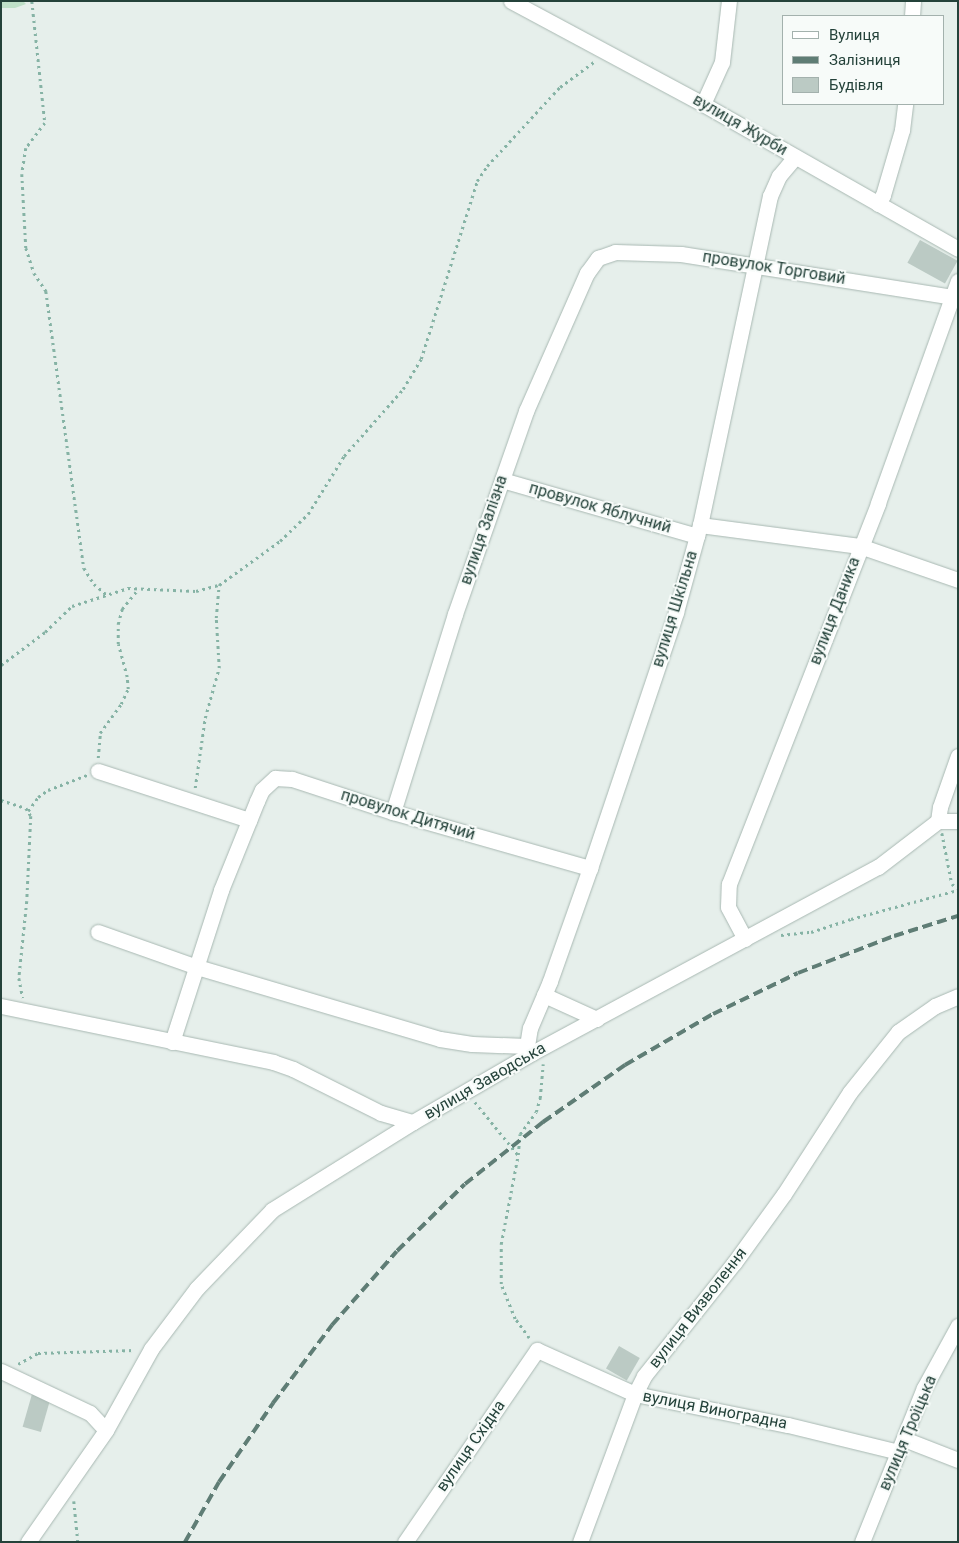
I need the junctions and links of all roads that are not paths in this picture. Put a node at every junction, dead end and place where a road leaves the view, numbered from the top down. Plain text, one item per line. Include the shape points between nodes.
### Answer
1 (730, 1) edge
2 (913, 1) edge
3 (518, 3) edge
4 (912, 15) edge
5 (703, 104) junction
6 (905, 105) edge
7 (795, 157) junction
8 (878, 204) junction
9 (958, 249) edge
10 (598, 258) joint
11 (755, 265) junction
12 (958, 281) edge
13 (951, 297) junction
14 (502, 480) junction
15 (698, 530) junction
16 (860, 546) junction
17 (958, 580) edge
18 (958, 756) edge
19 (98, 771) road end
20 (393, 812) junction
21 (249, 820) junction
22 (938, 821) junction
23 (958, 821) edge
24 (590, 868) junction
25 (98, 932) dead end
26 (745, 939) junction
27 (197, 967) junction
28 (544, 995) junction
29 (958, 996) edge
30 (1, 1006) edge
31 (597, 1019) junction
32 (172, 1042) junction
33 (534, 1049) junction
34 (413, 1122) junction
35 (958, 1326) edge
36 (537, 1350) joint
37 (2, 1371) edge
38 (635, 1394) junction
39 (106, 1430) junction
40 (902, 1446) junction
41 (958, 1460) edge
42 (28, 1542) edge
43 (405, 1542) edge
44 (580, 1542) edge
45 (862, 1542) edge

1 - 5 street via 722,62
2 - 4 street
3 - 5 street, вулиця Журби
5 - 7 street, вулиця Журби
6 - 8 street via 902,130
7 - 8 street, вулиця Журби
7 - 11 street, вулиця Шкільна via 773,186
8 - 9 street, вулиця Журби
10 - 11 street, провулок Торговий via 615,252 655,252
10 - 14 street, вулиця Залізна via 587,274 526,411
11 - 13 street, провулок Торговий
11 - 15 street, вулиця Шкільна
12 - 13 street, вулиця Даника
13 - 16 street, вулиця Даника
14 - 15 street, провулок Яблучний
14 - 20 street, вулиця Залізна via 455,614
15 - 16 street, провулок Яблучний
15 - 24 street, вулиця Шкільна via 676,612
16 - 17 street, провулок Яблучний
16 - 26 street, вулиця Даника via 729,884 728,907
18 - 22 street
19 - 21 street
20 - 21 street, провулок Дитячий via 284,777 275,778 262,790
20 - 24 street, провулок Дитячий
21 - 27 street via 221,890
22 - 23 street
22 - 26 street, вулиця Заводська via 878,866
24 - 28 street, вулиця Шкільна
25 - 27 street
26 - 31 street, вулиця Заводська
27 - 32 street
27 - 33 street via 440,1039
28 - 31 street
28 - 33 street, вулиця Шкільна via 530,1028
29 - 38 street, вулиця Визволення via 935,1006 898,1032 850,1092 784,1194 652,1366
30 - 32 street, вулиця Заводська
31 - 33 street, вулиця Заводська
32 - 34 street, вулиця Заводська via 286,1067 381,1112
33 - 34 street, вулиця Заводська
34 - 39 street via 272,1210 197,1288 151,1349
35 - 40 street, вулиця Троїцька via 924,1388
36 - 38 street, вулиця Виноградна
36 - 43 street, вулиця Східна
37 - 39 street via 90,1413
38 - 40 street, вулиця Виноградна
38 - 44 street, вулиця Визволення
39 - 42 street
40 - 41 street, вулиця Виноградна
40 - 45 street, вулиця Троїцька

